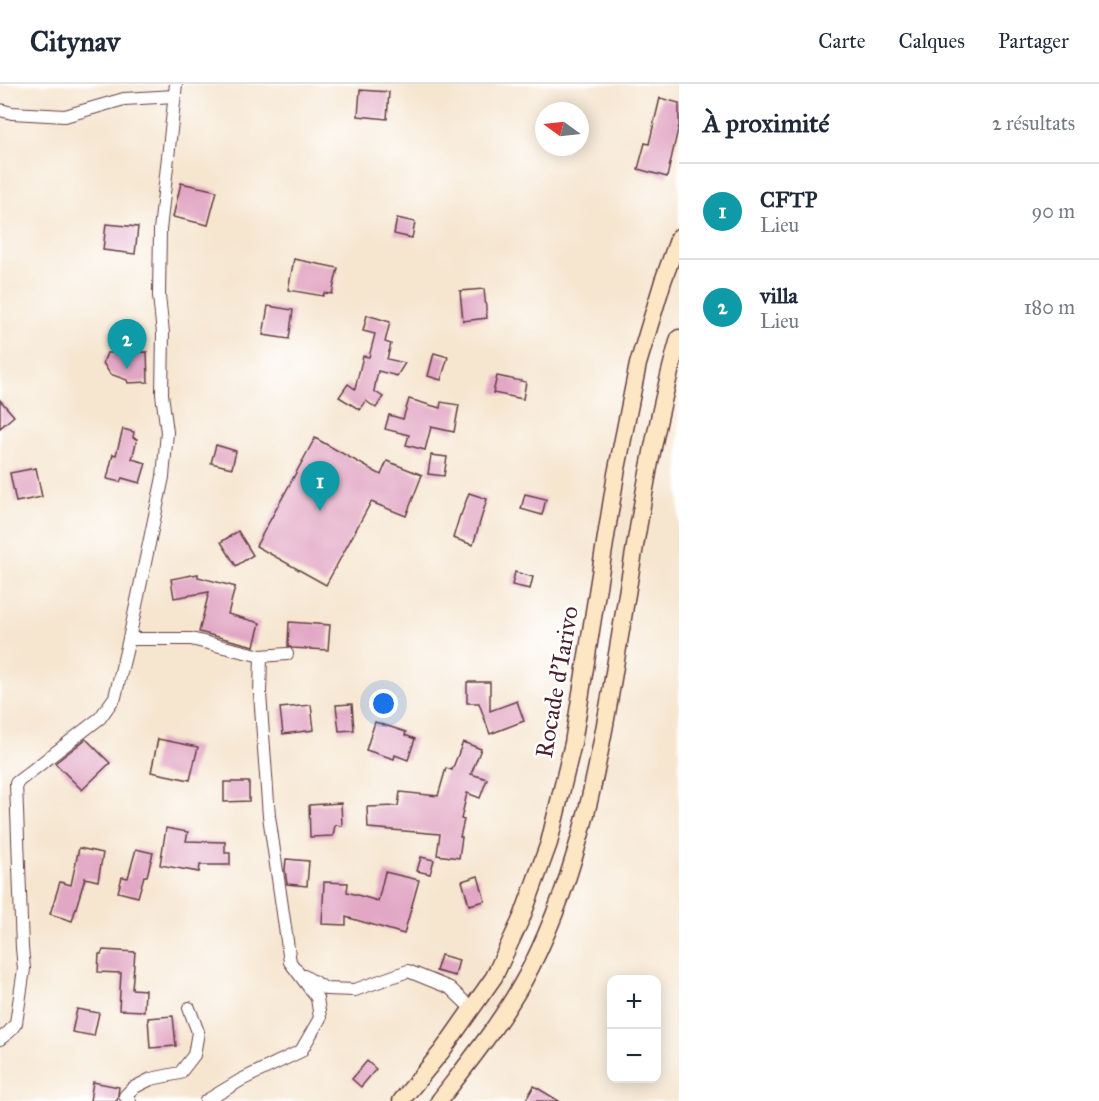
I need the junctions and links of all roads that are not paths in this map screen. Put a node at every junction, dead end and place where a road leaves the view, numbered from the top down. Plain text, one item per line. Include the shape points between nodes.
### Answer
1 (176, 90) edge
2 (0, 110) edge
3 (679, 237) edge
4 (679, 338) edge
5 (129, 639) junction
6 (287, 654) dead end
7 (261, 656) junction
8 (298, 973) junction
9 (189, 1008) dead end
10 (472, 1009) junction
11 (0, 1039) edge
12 (130, 1101) edge
13 (206, 1101) edge
14 (401, 1101) edge
15 (439, 1101) edge

1 - 2 street via 124,99 65,116
1 - 5 street via 160,241 162,394 167,432 163,477
3 - 10 main road, Rocade d'Iarivo via 638,364 616,474 573,743 549,843 522,917 494,977
4 - 15 main road via 638,531 598,766 570,873 531,967 503,1015
5 - 7 street via 190,639
5 - 11 street via 115,697 100,718 16,783 24,969 16,1023
6 - 7 street
7 - 8 street via 269,816 290,962
8 - 10 street via 326,989 355,990 408,971 450,988
8 - 13 street via 317,998 320,1018 301,1051
9 - 12 street via 198,1032 195,1055 180,1072 133,1088 125,1096
10 - 14 main road, Rocade d'Iarivo

